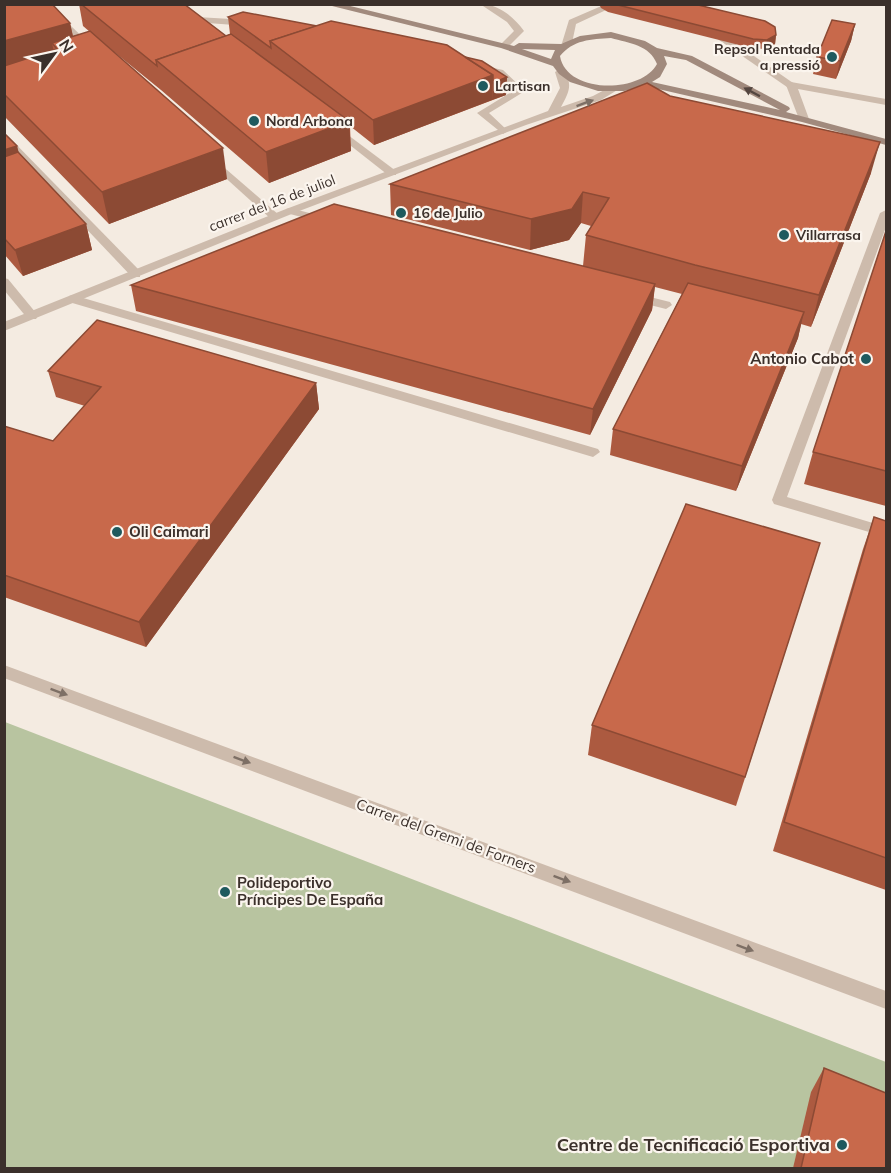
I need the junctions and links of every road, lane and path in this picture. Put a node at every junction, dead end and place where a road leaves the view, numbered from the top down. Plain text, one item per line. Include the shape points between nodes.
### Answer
1 (42, 4) edge
2 (328, 4) edge
3 (484, 4) edge
4 (616, 4) edge
5 (627, 8) edge
6 (255, 24) edge
7 (707, 28) edge
8 (216, 34) edge
9 (565, 45) junction
10 (504, 46) junction
11 (656, 51) junction
12 (102, 60) edge
13 (475, 67) edge
14 (558, 68) junction
15 (645, 83) junction
16 (791, 85) junction
17 (614, 89) junction
18 (886, 102) edge
19 (553, 112) junction
20 (804, 119) junction
21 (327, 122) edge
22 (503, 131) junction
23 (4, 135) edge
24 (886, 142) edge
25 (206, 154) edge
26 (392, 173) junction
27 (291, 211) junction
28 (886, 213) edge
29 (275, 218) junction
30 (336, 223) edge
31 (136, 274) junction
32 (4, 282) edge
33 (620, 293) edge
34 (73, 299) junction
35 (666, 305) dead end
36 (32, 316) junction
37 (4, 327) edge
38 (593, 452) dead end
39 (886, 532) edge
40 (4, 671) edge
41 (886, 1000) edge

1 - 12 street
2 - 10 street
3 - 10 street via 510,20 519,31
4 - 5 street
4 - 9 street via 572,22
6 - 8 street via 192,18
7 - 16 street
9 - 10 street
9 - 11 street via 611,35 644,43
9 - 14 street via 555,56
10 - 14 street
11 - 15 street via 662,68
20 -> 11 street via 688,58
13 - 22 street via 499,72 520,91 482,113
14 - 17 street via 582,84
14 - 19 street via 567,81 567,89
15 - 17 street
15 - 20 street
16 - 18 street
16 - 20 street
19 -> 17 street, carrer del 16 de juliol
19 - 22 street, carrer del 16 de juliol
20 - 24 street
21 - 26 street
22 - 26 street, carrer del 16 de juliol
23 - 31 street
25 - 29 street
26 - 27 street, carrer del 16 de juliol
27 - 29 street, carrer del 16 de juliol
27 - 30 street
28 - 39 street via 779,500
29 - 31 street, carrer del 16 de juliol
31 - 34 street, carrer del 16 de juliol
32 - 36 street
33 - 35 street
34 - 36 street, carrer del 16 de juliol
34 - 38 street
36 - 37 street, carrer del 16 de juliol
40 -> 41 street, Carrer del Gremi de Forners

